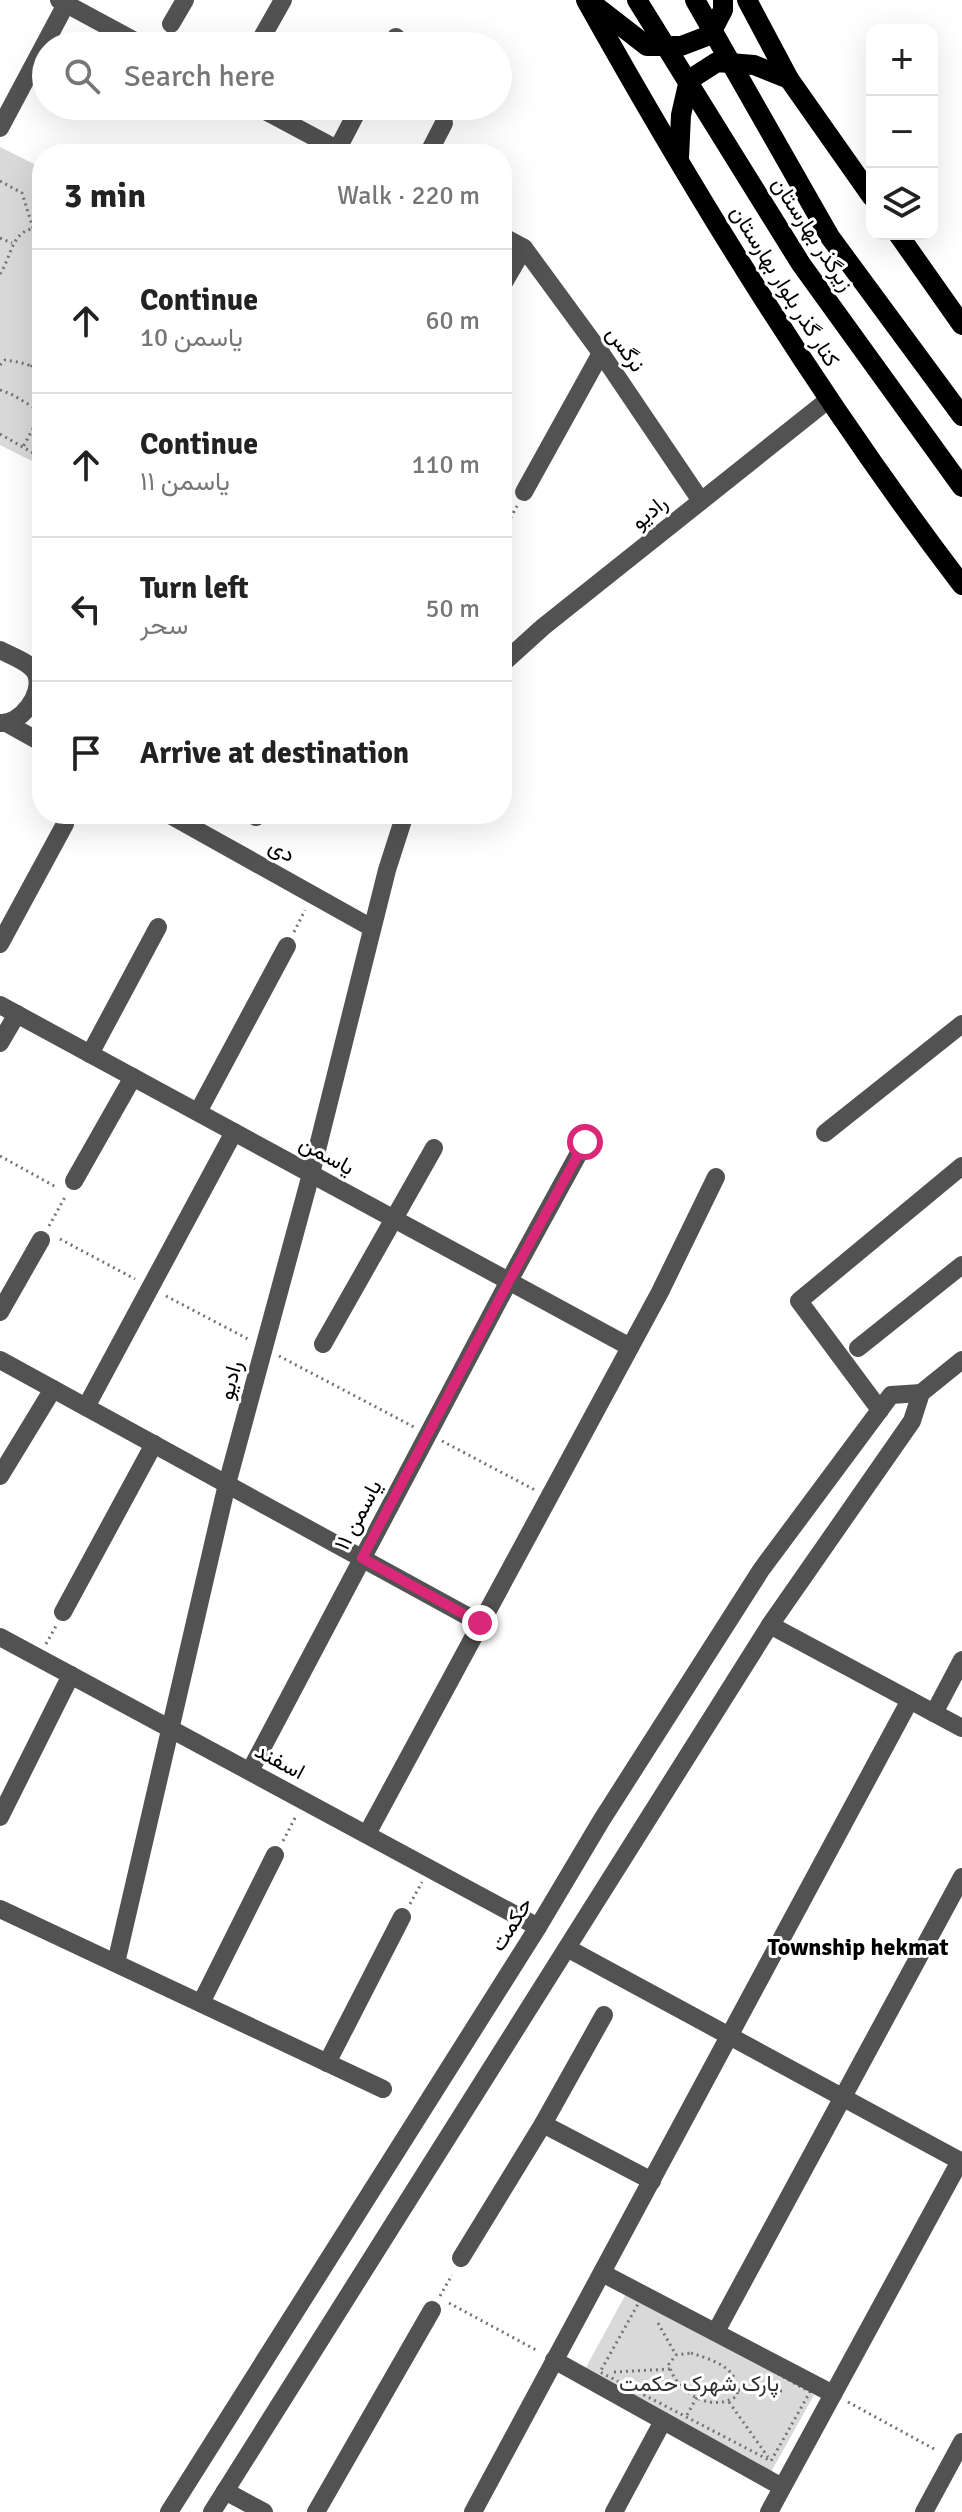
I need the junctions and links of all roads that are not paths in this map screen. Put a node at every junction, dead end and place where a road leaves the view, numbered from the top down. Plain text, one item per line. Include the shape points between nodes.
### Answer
1 (185, 0) edge
2 (283, 0) edge
3 (587, 0) edge
4 (637, 0) edge
5 (695, 0) edge
6 (62, 2) edge
7 (756, 4) edge
8 (723, 5) edge
9 (171, 24) dead end
10 (47, 32) edge
11 (118, 32) edge
12 (265, 32) edge
13 (32, 63) edge
14 (789, 79) junction
15 (281, 120) edge
16 (354, 120) edge
17 (444, 123) dead end
18 (0, 128) edge
19 (323, 144) edge
20 (343, 144) edge
21 (433, 144) edge
22 (679, 158) junction
23 (866, 188) edge
24 (902, 240) edge
25 (512, 241) edge
26 (524, 248) junction
27 (512, 269) edge
28 (962, 325) edge
29 (601, 353) junction
30 (828, 400) junction
31 (962, 416) edge
32 (962, 487) edge
33 (524, 492) dead end
34 (701, 501) junction
35 (962, 585) edge
36 (0, 650) edge
37 (512, 655) edge
38 (32, 668) edge
39 (32, 697) edge
40 (4, 723) edge
41 (32, 738) edge
42 (65, 824) dead end
43 (186, 824) edge
44 (402, 824) edge
45 (158, 927) dead end
46 (372, 928) junction
47 (0, 944) edge
48 (287, 946) road end
49 (8, 1009) edge
50 (962, 1024) edge
51 (0, 1043) edge
52 (90, 1054) junction
53 (133, 1077) junction
54 (198, 1112) junction
55 (234, 1132) junction
56 (825, 1133) dead end
57 (585, 1142) dead end
58 (434, 1148) dead end
59 (962, 1166) edge
60 (311, 1174) junction
61 (716, 1177) dead end
62 (74, 1181) dead end
63 (393, 1218) junction
64 (43, 1236) road end
65 (962, 1265) edge
66 (509, 1281) junction
67 (0, 1312) edge
68 (323, 1344) dead end
69 (630, 1347) junction
70 (858, 1348) dead end
71 (0, 1360) edge
72 (962, 1360) edge
73 (53, 1389) junction
74 (921, 1393) junction
75 (86, 1407) junction
76 (880, 1410) junction
77 (154, 1444) junction
78 (0, 1476) edge
79 (227, 1484) junction
80 (362, 1558) junction
81 (63, 1612) road end
82 (480, 1623) junction
83 (770, 1625) junction
84 (0, 1637) edge
85 (962, 1660) edge
86 (71, 1675) junction
87 (910, 1700) junction
88 (934, 1713) junction
89 (169, 1728) junction
90 (962, 1728) edge
91 (250, 1771) junction
92 (0, 1817) edge
93 (367, 1834) junction
94 (275, 1855) road end
95 (962, 1877) edge
96 (0, 1909) edge
97 (402, 1917) road end
98 (538, 1927) junction
99 (567, 1948) junction
100 (116, 1963) junction
101 (201, 2003) junction
102 (604, 2015) dead end
103 (729, 2036) junction
104 (327, 2063) junction
105 (383, 2089) dead end
106 (843, 2097) junction
107 (543, 2124) junction
108 (396, 2152) junction
109 (961, 2162) edge
110 (422, 2178) junction
111 (652, 2181) junction
112 (461, 2258) road end
113 (602, 2273) junction
114 (432, 2310) dead end
115 (719, 2326) dead end
116 (554, 2360) junction
117 (833, 2394) junction
118 (663, 2421) junction
119 (958, 2450) edge
120 (782, 2487) junction
121 (225, 2491) junction
122 (169, 2512) edge
123 (212, 2512) edge
124 (264, 2512) edge
125 (316, 2512) edge
126 (473, 2512) edge
127 (614, 2512) edge
128 (769, 2512) edge
129 (924, 2512) edge

1 - 9 street
2 - 12 street
3 - 8 main road via 647,46 681,46 710,35
3 - 22 main road, کنار گذر بلوار بهارستان
4 - 32 main road, زیرگذر بهارستان via 801,264
5 - 31 main road, زیرگذر بهارستان via 830,237
6 - 10 street
6 - 11 street
7 - 14 main road
13 - 18 street
14 - 22 main road via 754,65 717,62 689,80
14 - 23 main road
15 - 19 street
16 - 20 street
17 - 21 street
22 - 30 main road, کنار گذر بلوار بهارستان
24 - 28 main road
25 - 26 street, نرگس
26 - 27 street
26 - 29 street, نرگس
29 - 33 street
29 - 34 street, نرگس
30 - 34 street, رادیو
30 - 35 main road, کنار گذر بلوار بهارستان
34 - 37 street, رادیو
36 - 38 street
39 - 40 street via 20,717
40 - 41 street
42 - 47 street
43 - 46 street, دی
44 - 46 street, رادیو
45 - 52 street
46 - 60 street, رادیو
48 - 54 street
49 - 51 street
49 - 52 street, یاسمن
50 - 56 street
52 - 53 street, یاسمن
53 - 54 street, یاسمن
53 - 62 street
54 - 55 street, یاسمن
55 - 60 street, یاسمن
55 - 75 street
57 - 66 street, یاسمن ۱۱
58 - 63 street
59 - 76 street via 799,1301
60 - 63 street, یاسمن
60 - 79 street, رادیو
61 - 69 street
63 - 66 street, یاسمن
63 - 68 street
64 - 67 street
65 - 70 street
66 - 69 street, یاسمن
66 - 80 street, یاسمن ۱۱
69 - 82 street
71 - 73 street
72 - 74 street, حکمت
73 - 75 street
73 - 78 street
74 - 76 street, حکمت via 891,1395
74 - 83 street, حکمت via 912,1421
75 - 77 street
76 - 98 street, حکمت via 761,1570
77 - 79 street
77 - 81 street
79 - 80 street
79 - 89 street, رادیو
80 - 82 street
80 - 91 street, یاسمن ۱۱
82 - 93 street
83 - 87 street
83 - 99 street, حکمت
84 - 86 street, اسفند
85 - 88 street
86 - 89 street, اسفند
86 - 92 street
87 - 88 street
87 - 103 street
88 - 90 street
89 - 91 street, اسفند
89 - 100 street, رادیو
91 - 93 street, اسفند
93 - 98 street, اسفند
94 - 101 street
95 - 106 street
96 - 100 street
97 - 104 street
98 - 108 street, حکمت
99 - 103 street
99 - 110 street, حکمت
100 - 101 street
101 - 104 street
102 - 107 street
103 - 106 street
103 - 111 street
104 - 105 street
106 - 109 street
106 - 115 street
107 - 111 street
107 - 112 street
108 - 110 street
108 - 122 street, حکمت
109 - 117 street
110 - 121 street, حکمت
111 - 113 street
113 - 116 street
113 - 117 street
114 - 125 street
116 - 118 street via 591,2374
116 - 126 street
117 - 120 street
118 - 120 street
118 - 127 street
119 - 129 street
120 - 128 street
121 - 123 street, حکمت
121 - 124 street

